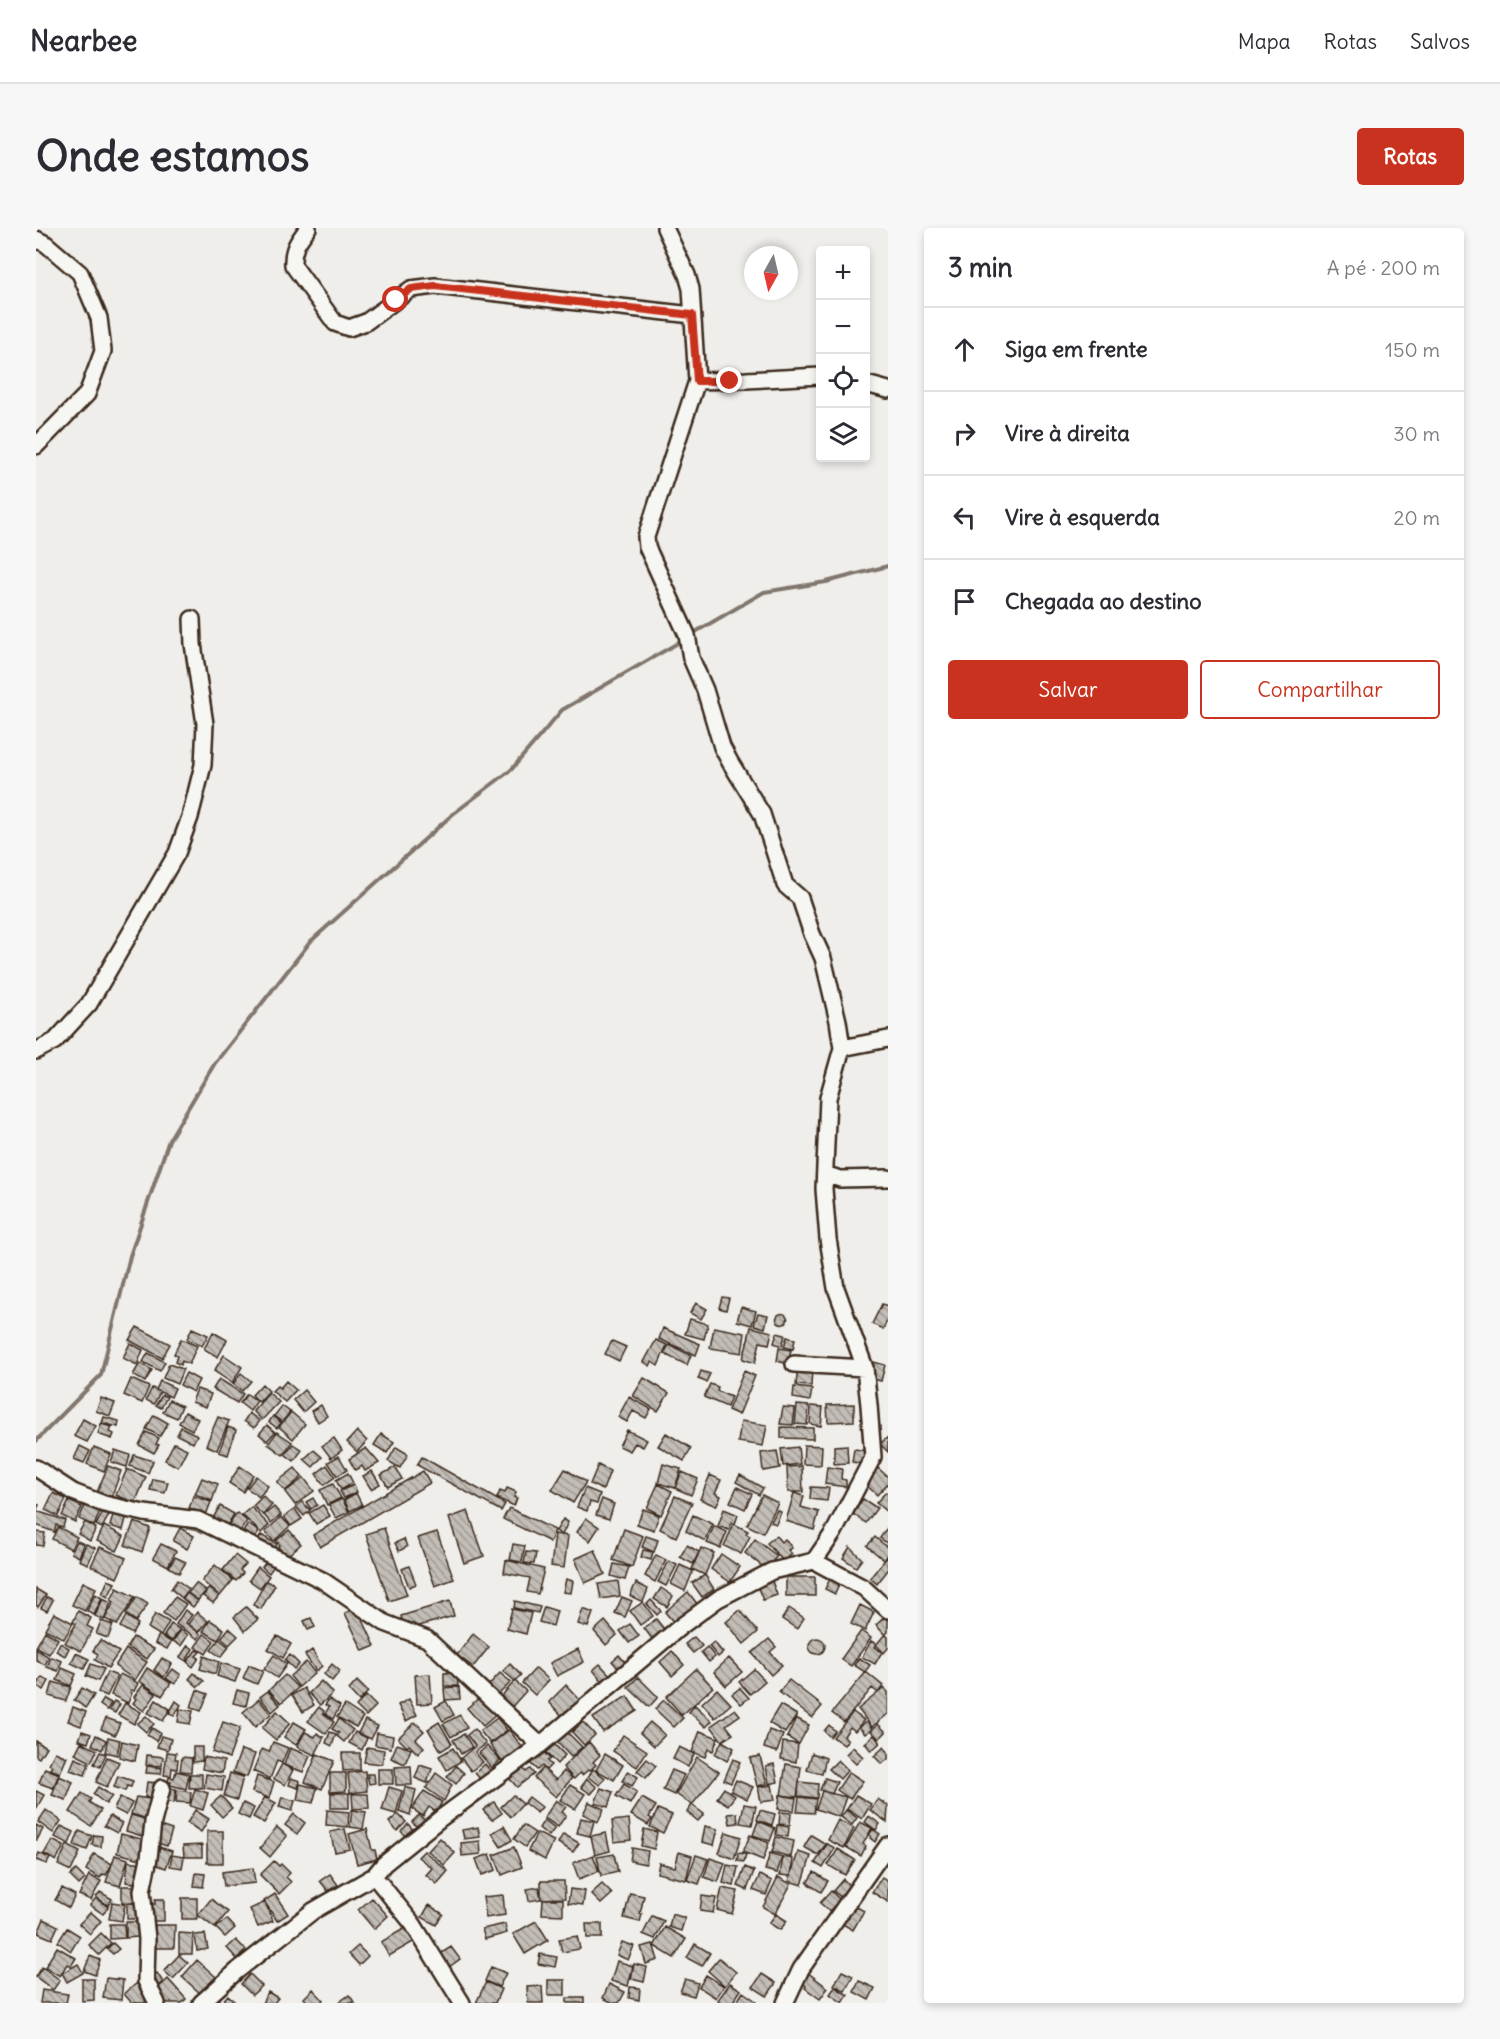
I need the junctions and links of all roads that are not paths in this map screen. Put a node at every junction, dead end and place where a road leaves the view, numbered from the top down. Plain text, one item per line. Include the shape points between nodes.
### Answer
1 (308, 228) edge
2 (665, 228) edge
3 (36, 239) edge
4 (692, 315) junction
5 (816, 376) edge
6 (697, 381) junction
7 (870, 385) edge
8 (888, 390) edge
9 (36, 446) edge
10 (192, 619) dead end
11 (888, 1039) edge
12 (842, 1048) junction
13 (36, 1051) edge
14 (825, 1174) junction
15 (888, 1178) edge
16 (794, 1364) dead end
17 (865, 1368) junction
18 (872, 1438) junction
19 (888, 1457) edge
20 (36, 1468) edge
21 (814, 1561) junction
22 (888, 1610) edge
23 (540, 1745) junction
24 (162, 1788) dead end
25 (888, 1845) edge
26 (374, 1876) junction
27 (157, 2003) edge
28 (201, 2003) edge
29 (462, 2003) edge
30 (785, 2003) edge

1 - 4 street via 292,253 294,265 335,323 349,328 366,322 411,289 435,286
2 - 4 street via 687,275
3 - 9 street via 80,273 99,318 104,351 87,394
4 - 6 street
5 - 6 street
6 - 12 street via 646,547 687,634 691,658 722,747 762,814 786,885 800,898 823,958
7 - 8 street
10 - 13 street via 206,724 203,765 187,826 177,853 89,1004 55,1041
11 - 12 street
12 - 14 street via 828,1098
14 - 15 street via 840,1179
14 - 17 street via 828,1239 836,1287
16 - 17 street
17 - 18 street
18 - 19 street via 878,1451
18 - 21 street via 873,1457 834,1532
20 - 23 street via 73,1492 104,1503 198,1520 322,1580 385,1623 427,1640
21 - 22 street via 864,1588
21 - 23 street via 772,1570 718,1599
23 - 26 street via 441,1818
24 - 27 street via 142,1892 146,1981
25 - 30 street via 801,1969
26 - 28 street via 313,1911
26 - 29 street via 413,1924

